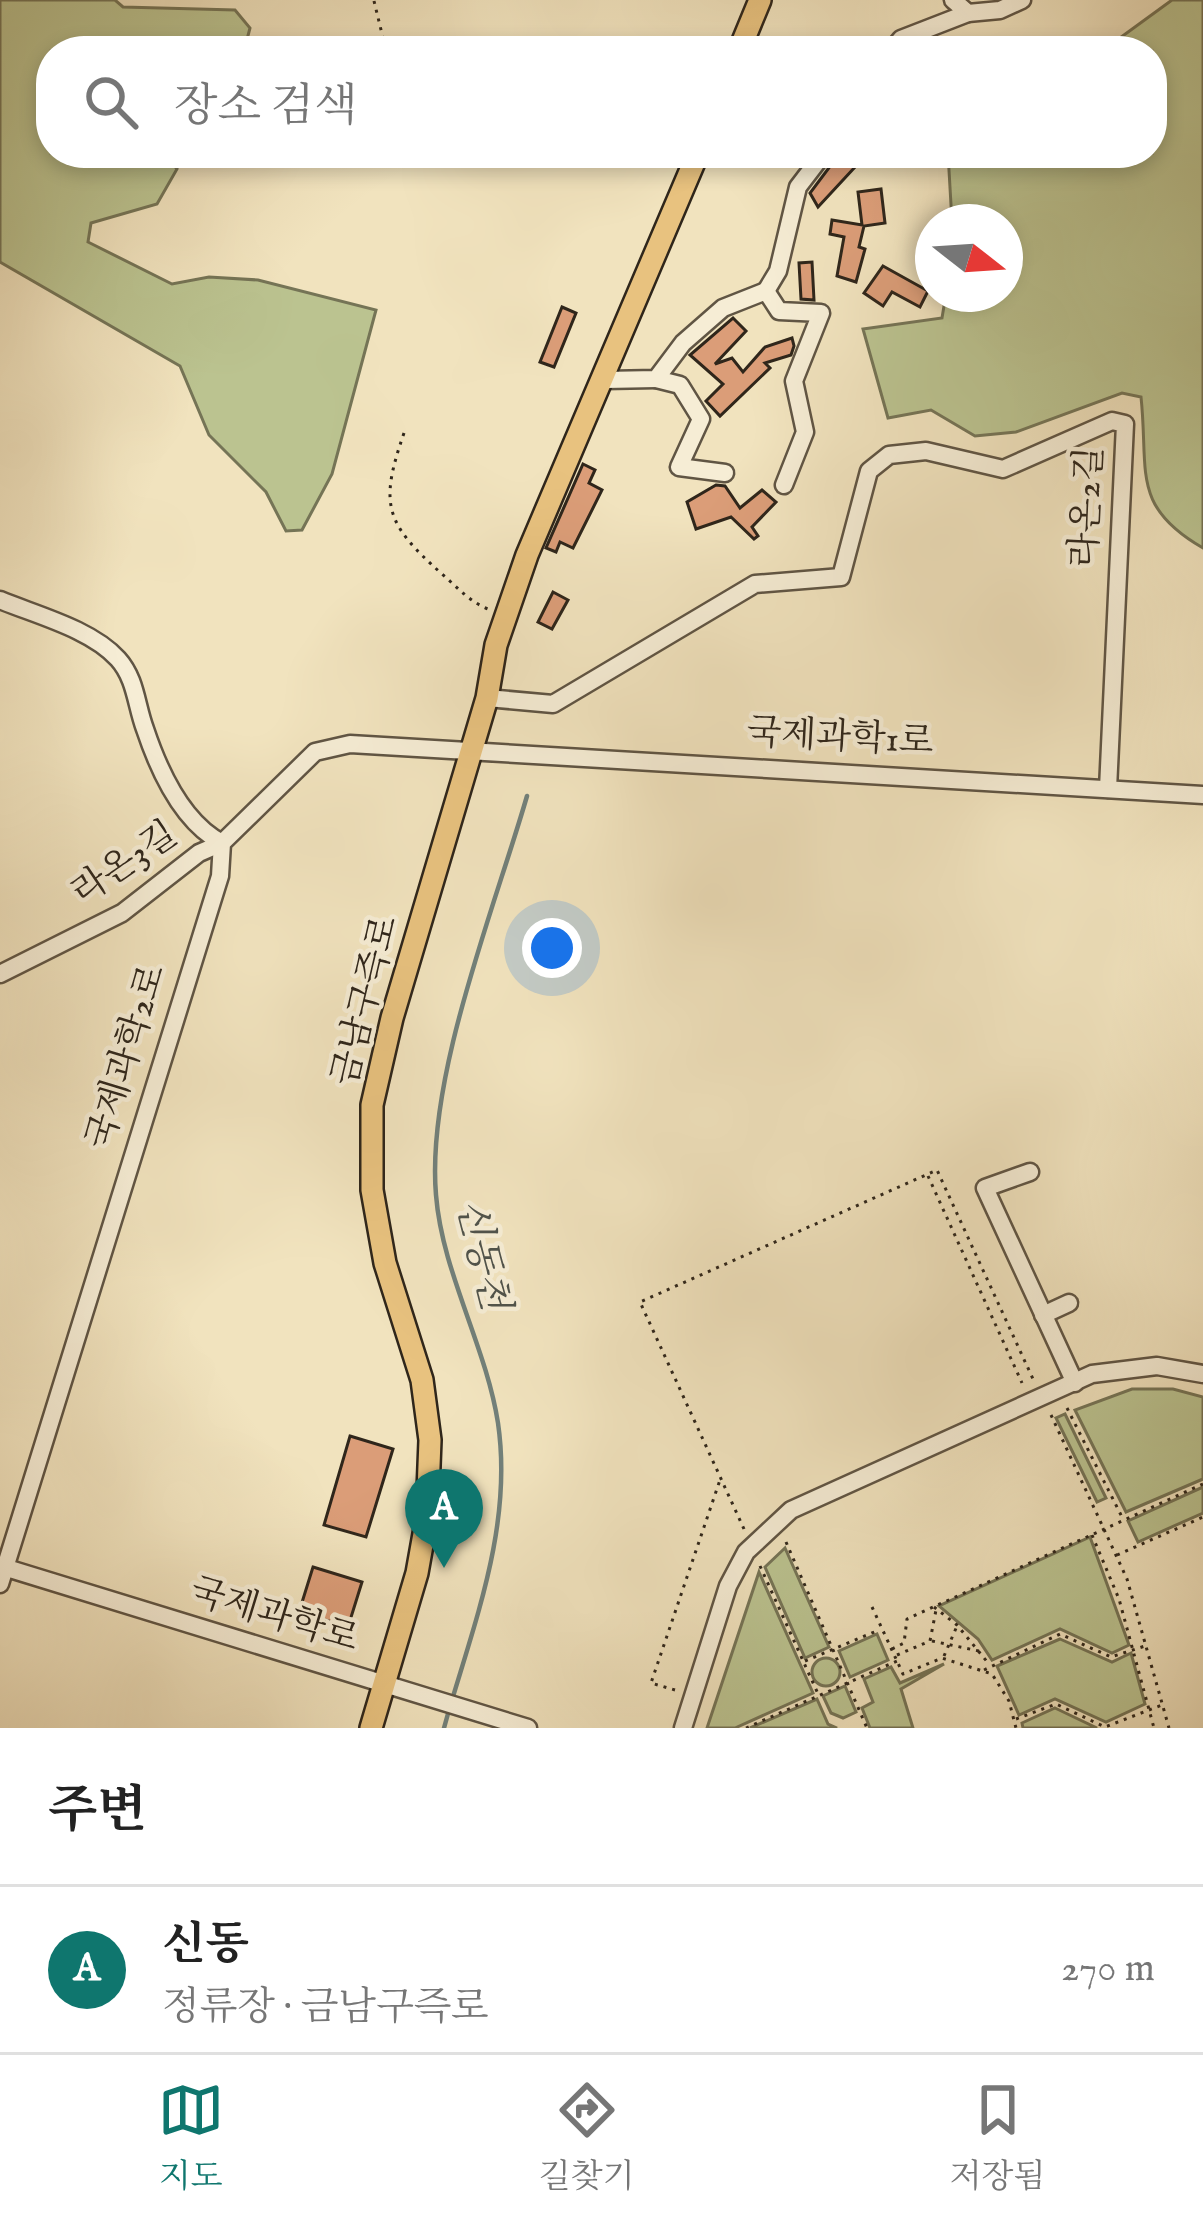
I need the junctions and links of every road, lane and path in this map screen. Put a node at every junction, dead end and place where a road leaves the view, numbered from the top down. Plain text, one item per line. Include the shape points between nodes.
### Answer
1 (760, 0) edge
2 (953, 0) edge
3 (1022, 0) edge
4 (374, 2) edge
5 (968, 13) junction
6 (382, 36) edge
7 (745, 36) edge
8 (910, 36) edge
9 (691, 168) edge
10 (813, 168) edge
11 (766, 291) junction
12 (656, 379) junction
13 (605, 380) junction
14 (404, 433) dead end
15 (725, 473) dead end
16 (784, 485) dead end
17 (0, 600) edge
18 (506, 617) junction
19 (487, 698) junction
20 (472, 752) junction
21 (1108, 789) junction
22 (1203, 795) edge
23 (222, 843) junction
24 (0, 974) edge
25 (1030, 1172) dead end
26 (927, 1175) junction
27 (1069, 1303) dead end
28 (1043, 1315) junction
29 (1203, 1374) edge
30 (1033, 1379) dead end
31 (1022, 1383) dead end
32 (1075, 1383) junction
33 (1066, 1408) dead end
34 (1051, 1415) dead end
35 (721, 1476) junction
36 (1203, 1484) edge
37 (1203, 1517) edge
38 (1123, 1519) junction
39 (1103, 1528) junction
40 (745, 1531) dead end
41 (1092, 1533) junction
42 (786, 1542) dead end
43 (1116, 1556) junction
44 (760, 1567) dead end
45 (2, 1572) edge
46 (872, 1607) dead end
47 (934, 1607) junction
48 (958, 1625) junction
49 (883, 1629) junction
50 (930, 1641) junction
51 (950, 1642) junction
52 (1148, 1646) junction
53 (892, 1648) junction
54 (834, 1649) junction
55 (1135, 1649) junction
56 (981, 1651) junction
57 (896, 1659) junction
58 (944, 1659) junction
59 (803, 1661) junction
60 (991, 1666) junction
61 (982, 1671) junction
62 (849, 1683) junction
63 (386, 1685) junction
64 (677, 1690) dead end
65 (819, 1696) junction
66 (1163, 1704) junction
67 (1148, 1710) junction
68 (1014, 1720) junction
69 (371, 1728) edge
70 (528, 1728) edge
71 (682, 1728) edge
72 (746, 1728) edge
73 (867, 1728) edge
74 (1016, 1728) edge
75 (1154, 1728) edge
76 (1169, 1728) edge

1 - 7 main road
2 - 5 street
3 - 5 street
4 - 6 path
5 - 8 street
9 - 13 main road, 금남구즉로
10 - 11 street via 798,188
11 - 12 street via 723,308
11 - 16 street via 779,311 821,313 794,381 805,432
12 - 13 street
12 - 15 street via 680,385 701,418 679,467
13 - 18 main road, 금남구즉로
14 - 18 path via 387,481 389,514 409,545 476,605
17 - 23 street via 117,657 182,807 199,831
18 - 19 main road, 금남구즉로
19 - 20 main road, 금남구즉로
19 - 21 street, 라온2길 via 553,704 755,584 842,577 869,471 889,454 926,451 1003,469 1112,421 1125,424
20 - 21 street, 국제과학1로
20 - 23 street via 350,744 315,752
20 - 63 main road, 금남구즉로 via 372,1105 372,1190 430,1440 428,1516
21 - 22 street, 국제과학1로
23 - 24 street, 라온3길 via 122,913
23 - 45 street, 국제과학2로 via 220,876
25 - 28 street via 985,1188
26 - 30 path via 937,1170
26 - 31 path
26 - 35 path via 640,1302
27 - 28 street
28 - 32 street
29 - 32 street via 1157,1366
32 - 71 street via 791,1510 746,1552 728,1586
33 - 38 path
34 - 39 path
35 - 40 path
35 - 64 path via 651,1683
36 - 38 path
37 - 43 path
38 - 39 path
39 - 41 path
39 - 43 path
41 - 47 path
41 - 55 path
42 - 54 path
43 - 52 path
44 - 59 path
45 - 63 street, 국제과학로
46 - 49 path
47 - 48 path
47 - 50 path
47 - 53 path via 907,1619 904,1643
48 - 51 path
48 - 56 path
49 - 53 path
49 - 54 path
50 - 51 path
50 - 57 path
51 - 56 path
51 - 58 path
52 - 55 path
52 - 66 path
53 - 57 path
54 - 59 path
54 - 62 path
55 - 60 path via 1111,1657 1060,1634
55 - 67 path
56 - 60 path
57 - 58 path via 903,1674
57 - 62 path
58 - 61 path
59 - 65 path
60 - 61 path
61 - 68 path via 992,1674
62 - 65 path
62 - 73 path
63 - 69 main road, 금남구즉로
63 - 70 street, 국제과학로
65 - 72 path
66 - 67 path
66 - 76 path
67 - 68 path via 1106,1726 1056,1704
67 - 75 path
68 - 74 path

